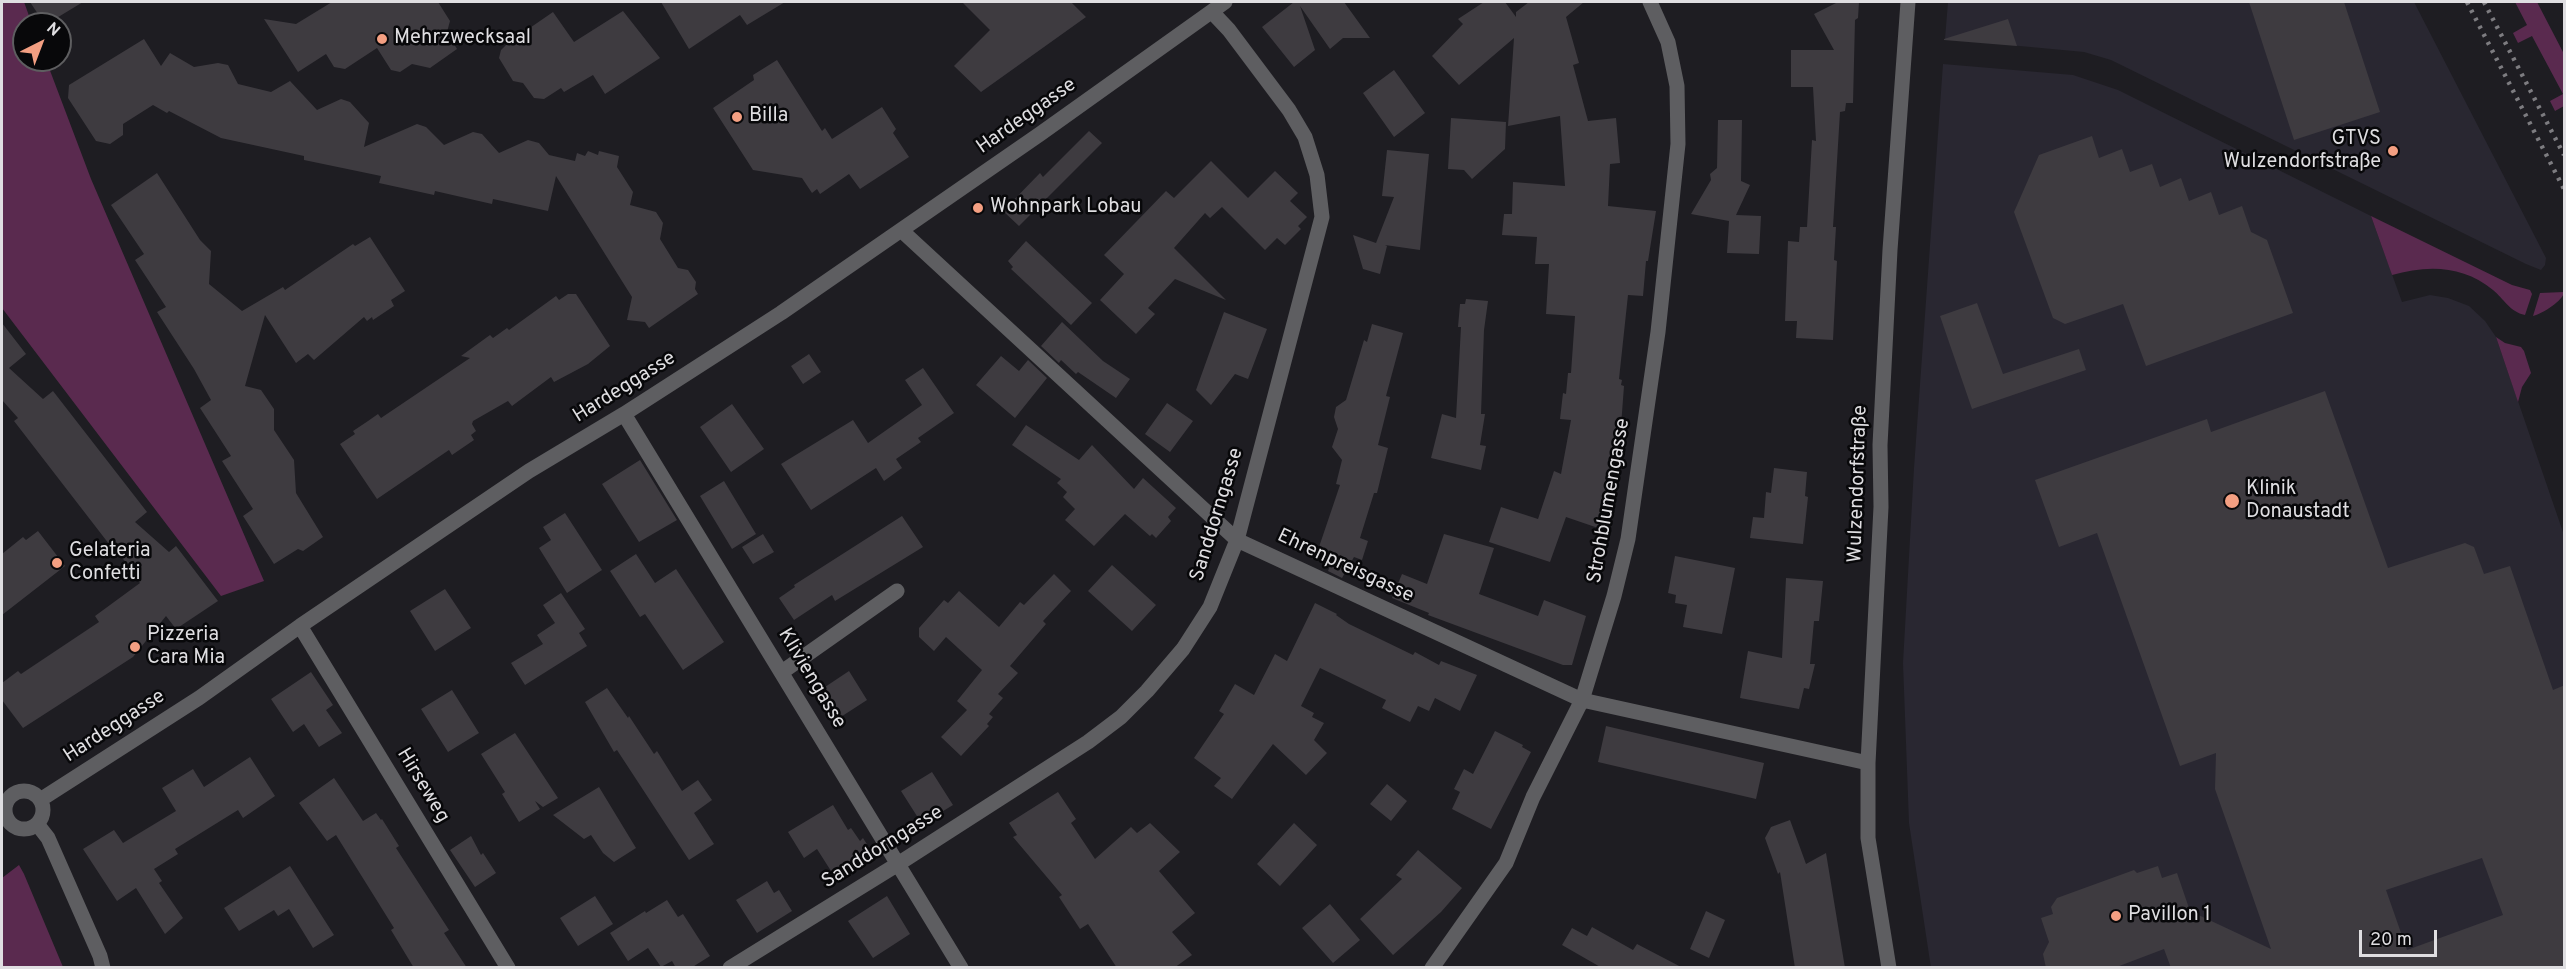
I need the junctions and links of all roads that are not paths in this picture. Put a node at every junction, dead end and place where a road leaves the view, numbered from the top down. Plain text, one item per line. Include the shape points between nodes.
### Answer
1 (1225, 2) edge
2 (1650, 2) edge
3 (1908, 2) edge
4 (1212, 12) junction
5 (902, 231) junction
6 (624, 414) junction
7 (1237, 540) junction
8 (897, 591) dead end
9 (300, 626) junction
10 (782, 672) junction
11 (1582, 700) junction
12 (1868, 763) junction
13 (40, 800) junction
14 (5, 823) edge
15 (37, 824) junction
16 (898, 864) junction
17 (103, 968) edge
18 (508, 968) edge
19 (730, 968) edge
20 (961, 968) edge
21 (1431, 968) edge
22 (1888, 968) edge

1 - 4 street, Hardeggasse
2 - 11 street, Strohblumengasse via 1668,42 1678,144 1658,332 1628,539
3 - 12 street, Wulzendorfstraße via 1886,319
4 - 5 street, Hardeggasse
4 - 7 street, Sanddorngasse via 1305,136 1317,175 1322,218
5 - 6 street, Hardeggasse
5 - 7 street, Ehrenpreisgasse
6 - 9 street, Hardeggasse via 529,471
6 - 10 street, Kliviengasse
7 - 11 street, Ehrenpreisgasse
7 - 16 street, Sanddorngasse via 1210,607 1183,649 1121,717
8 - 10 street
9 - 13 street, Hardeggasse via 199,698
9 - 18 street, Hirseweg
10 - 16 street, Kliviengasse
11 - 12 street, Ehrenpreisgasse
11 - 21 street, Strohblumengasse via 1533,797 1506,863
12 - 22 street, Wulzendorfstraße via 1869,838
13 - 14 street via 30,792 17,792 4,808
13 - 15 street via 44,813
14 - 15 street via 25,830
15 - 17 street via 48,837
16 - 19 street, Sanddorngasse
16 - 20 street, Kliviengasse

